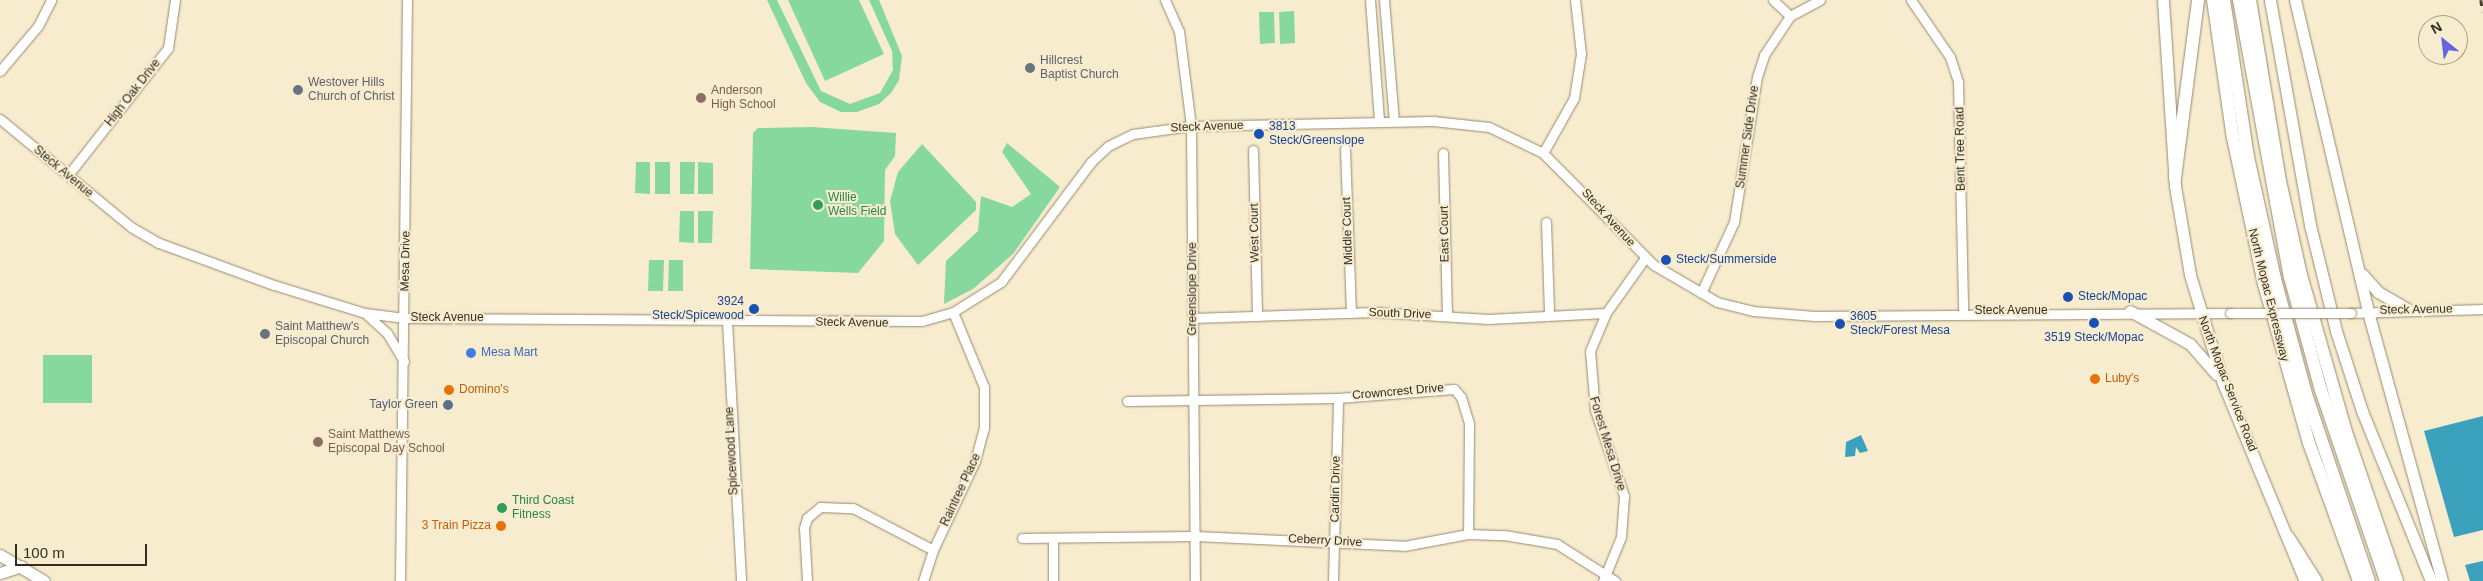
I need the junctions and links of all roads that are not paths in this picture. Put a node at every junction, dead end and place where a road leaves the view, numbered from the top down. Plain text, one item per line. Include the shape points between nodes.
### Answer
1 (51, 0) edge
2 (175, 0) edge
3 (407, 0) edge
4 (1165, 0) edge
5 (1370, 0) edge
6 (1384, 0) edge
7 (1575, 0) edge
8 (1773, 0) edge
9 (1820, 0) edge
10 (1910, 0) edge
11 (2163, 0) edge
12 (2198, 0) edge
13 (2212, 0) edge
14 (2224, 0) edge
15 (2239, 0) edge
16 (2250, 0) edge
17 (2270, 0) edge
18 (2296, 0) edge
19 (1790, 16) junction
20 (0, 72) edge
21 (0, 119) edge
22 (1379, 121) junction
23 (1394, 121) junction
24 (1190, 126) junction
25 (1346, 149) dead end
26 (1254, 150) dead end
27 (1443, 152) dead end
28 (1543, 153) junction
29 (68, 175) junction
30 (2175, 178) junction
31 (1546, 222) dead end
32 (1645, 258) junction
33 (2359, 269) junction
34 (1700, 293) junction
35 (2483, 309) edge
36 (2407, 310) junction
37 (1963, 311) junction
38 (2130, 311) junction
39 (952, 312) junction
40 (2368, 312) junction
41 (365, 313) junction
42 (1351, 313) junction
43 (1606, 313) junction
44 (2200, 313) junction
45 (1549, 314) junction
46 (1446, 315) junction
47 (1257, 316) junction
48 (405, 318) junction
49 (1194, 318) junction
50 (727, 321) junction
51 (405, 363) junction
52 (2224, 383) junction
53 (1338, 398) junction
54 (1126, 401) dead end
55 (1192, 401) junction
56 (1468, 534) junction
57 (1195, 536) junction
58 (2288, 537) junction
59 (1022, 538) dead end
60 (1053, 538) junction
61 (1334, 540) junction
62 (933, 550) junction
63 (0, 555) edge
64 (21, 566) junction
65 (0, 573) edge
66 (1605, 578) edge
67 (44, 581) edge
68 (400, 581) edge
69 (740, 581) edge
70 (807, 581) edge
71 (923, 581) edge
72 (1053, 581) edge
73 (1195, 581) edge
74 (1333, 581) edge
75 (1615, 581) edge
76 (2305, 581) edge
77 (2316, 581) edge
78 (2359, 581) edge
79 (2369, 581) edge
80 (2386, 581) edge
81 (2398, 581) edge
82 (2431, 581) edge
83 (2442, 581) edge

1 - 20 street via 38,26
2 - 29 street, High Oak Drive via 168,48
3 - 48 street, Mesa Drive
4 - 24 street, Greenslope Drive via 1179,31
5 - 22 street
6 - 23 street
7 - 28 street via 1581,54 1574,98
8 - 19 street
9 - 19 street, Summer Side Drive
10 - 37 street, Bent Tree Road via 1941,41 1958,82
11 - 30 main road, North Mopac Service Road
12 - 30 highway
13 - 78 highway, North Mopac Expressway via 2233,138 2264,284 2309,443
14 - 79 highway via 2248,157 2275,279 2312,413
15 - 80 highway via 2263,152 2290,277 2320,390
16 - 81 highway via 2280,181 2302,275 2343,423
17 - 82 main road via 2310,225 2336,331 2362,411
18 - 33 main road
19 - 34 street, Summer Side Drive via 1775,35 1757,77 1740,198 1723,249
21 - 29 street, Steck Avenue
22 - 23 street, Steck Avenue
22 - 24 street, Steck Avenue
23 - 28 street, Steck Avenue via 1455,121 1489,127
24 - 39 street, Steck Avenue via 1148,130 1108,146 1091,162 1012,271 985,295
24 - 49 street, Greenslope Drive
25 - 42 street, Middle Court
26 - 47 street, West Court
27 - 46 street, East Court
28 - 32 street, Steck Avenue
29 - 41 street, Steck Avenue via 131,227 159,243
30 - 44 main road, North Mopac Service Road
31 - 45 street
32 - 34 street, Steck Avenue
32 - 43 street, Forest Mesa Drive
33 - 36 main road via 2378,292
33 - 40 main road
34 - 37 street, Steck Avenue via 1735,307 1772,314
35 - 36 street, Steck Avenue
36 - 40 street, Steck Avenue
37 - 38 street, Steck Avenue
38 - 44 street, Steck Avenue
38 - 52 main road via 2190,344
39 - 50 street, Steck Avenue via 904,323
39 - 62 street, Raintree Place via 984,387 984,428 975,461
40 - 44 street, Steck Avenue, bridge
40 - 83 main road
41 - 48 street, Steck Avenue
41 - 51 street via 385,330
42 - 46 street, South Drive
42 - 47 street, South Drive
43 - 45 street, South Drive
43 - 66 street, Forest Mesa Drive via 1590,351 1591,388 1619,478 1625,519
44 - 52 main road, North Mopac Service Road
45 - 46 street, South Drive via 1488,319
47 - 49 street, South Drive
48 - 50 street, Steck Avenue
48 - 51 street, Mesa Drive
49 - 55 street, Greenslope Drive
50 - 69 street, Spicewood Lane
51 - 68 street, Mesa Drive
52 - 58 main road, North Mopac Service Road
53 - 55 street, Crowncrest Drive
53 - 56 street, Crowncrest Drive via 1442,387 1462,396 1469,424
53 - 61 street, Cardin Drive
54 - 55 street, Crowncrest Drive
55 - 57 street, Greenslope Drive
56 - 61 street, Ceberry Drive via 1404,546
56 - 66 street, Ceberry Drive via 1557,544
57 - 60 street, Ceberry Drive
57 - 61 street, Ceberry Drive
57 - 73 street, Greenslope Drive
58 - 76 main road, North Mopac Service Road
58 - 77 highway
59 - 60 street, Ceberry Drive
60 - 72 street
61 - 74 street, Cardin Drive
62 - 70 street via 853,508 820,507 807,518 804,528
62 - 71 street, Raintree Place
63 - 64 main road
64 - 65 main road
64 - 67 main road
66 - 75 street, Ceberry Drive

